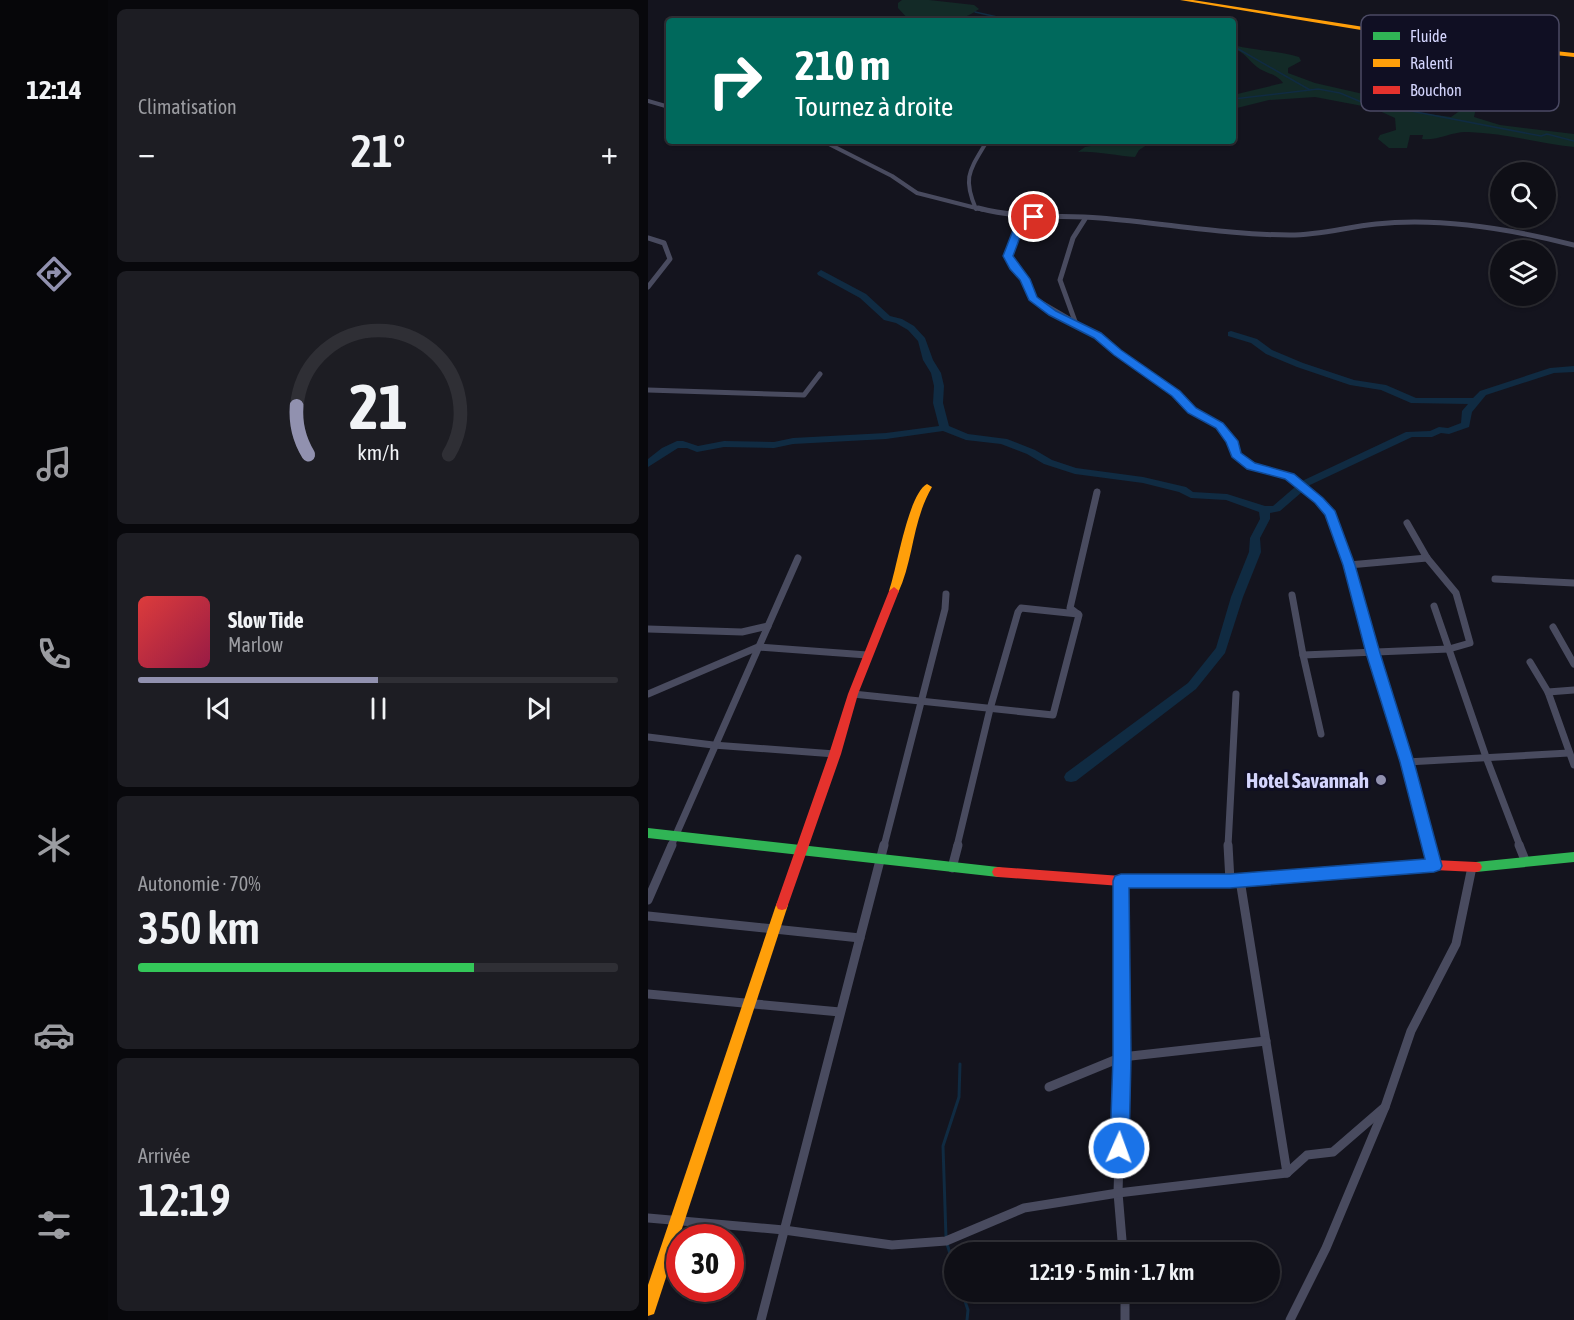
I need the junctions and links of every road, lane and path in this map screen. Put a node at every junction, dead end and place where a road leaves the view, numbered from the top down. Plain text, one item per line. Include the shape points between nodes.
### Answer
1 (1183, 0) edge
2 (1361, 29) edge
3 (1559, 53) edge
4 (1574, 55) edge
5 (648, 101) edge
6 (666, 106) edge
7 (829, 144) edge
8 (985, 144) edge
9 (976, 209) junction
10 (1034, 217) junction
11 (1088, 218) junction
12 (648, 238) edge
13 (1574, 245) edge
14 (648, 287) edge
15 (1076, 324) junction
16 (820, 374) dead end
17 (648, 390) edge
18 (927, 487) dead end
19 (1097, 492) dead end
20 (1407, 523) dead end
21 (798, 558) dead end
22 (1427, 558) junction
23 (1349, 565) junction
24 (1495, 579) dead end
25 (1574, 584) edge
26 (946, 594) dead end
27 (1292, 595) dead end
28 (1434, 606) dead end
29 (1079, 615) junction
30 (768, 626) junction
31 (1553, 627) dead end
32 (648, 629) edge
33 (758, 648) junction
34 (1449, 649) junction
35 (1373, 653) junction
36 (1303, 655) junction
37 (867, 656) junction
38 (1530, 662) dead end
39 (1574, 664) edge
40 (1574, 690) edge
41 (1548, 692) junction
42 (853, 694) junction
43 (1236, 694) dead end
44 (649, 695) edge
45 (921, 699) junction
46 (990, 709) junction
47 (1321, 734) dead end
48 (648, 737) edge
49 (713, 745) junction
50 (1569, 753) junction
51 (835, 754) junction
52 (1486, 757) junction
53 (1407, 762) junction
54 (1574, 765) edge
55 (648, 833) edge
56 (675, 836) junction
57 (802, 850) junction
58 (1574, 857) edge
59 (878, 859) junction
60 (1525, 860) junction
61 (1434, 866) junction
62 (1472, 867) junction
63 (952, 868) junction
64 (1121, 881) junction
65 (1235, 881) junction
66 (648, 900) edge
67 (648, 916) edge
68 (773, 930) junction
69 (860, 938) junction
70 (648, 994) edge
71 (748, 1005) junction
72 (840, 1012) junction
73 (1266, 1041) junction
74 (1122, 1057) junction
75 (1048, 1087) dead end
76 (1385, 1107) junction
77 (1287, 1173) junction
78 (1118, 1193) junction
79 (648, 1218) edge
80 (676, 1221) junction
81 (784, 1230) junction
82 (1122, 1242) edge
83 (1125, 1302) edge
84 (648, 1308) edge
85 (760, 1320) edge
86 (1125, 1320) edge
87 (1290, 1320) edge

1 - 2 main road
3 - 4 main road
5 - 6 street
7 - 9 street via 917,193
8 - 9 street via 971,169 967,188
9 - 10 street
10 - 11 street
10 - 15 street via 1020,225 1008,256 1033,298
11 - 13 street via 1256,235 1313,235 1377,224 1448,223
11 - 15 street via 1080,223 1068,249 1060,280 1066,300 1076,314
12 - 14 street via 663,240 670,259
15 - 23 street via 1176,393 1192,410 1220,426 1236,454 1251,466 1289,476 1307,491 1331,514
16 - 17 street via 804,395
18 - 37 main road via 919,499 901,572
19 - 29 street via 1070,608
20 - 22 street
21 - 30 street
22 - 23 street
22 - 34 street via 1456,593 1469,634 1470,643 1466,646
23 - 35 street
24 - 25 street
26 - 45 street
27 - 36 street
28 - 34 street
29 - 46 street via 1021,608
29 - 46 street via 1053,715
30 - 32 street via 742,632
30 - 33 street
31 - 39 street
33 - 37 street
33 - 44 street
33 - 49 street
34 - 35 street
34 - 52 street
35 - 36 street
35 - 53 street
36 - 47 street
37 - 42 main road
38 - 41 street
40 - 41 street
41 - 50 street
42 - 45 street
42 - 51 main road
43 - 65 street via 1227,832
45 - 46 street
45 - 59 street
46 - 63 street
48 - 49 street
49 - 51 street
49 - 56 street
50 - 52 street
50 - 54 street
51 - 57 main road
52 - 53 street
52 - 60 street
53 - 61 street
55 - 56 main road
56 - 57 main road
56 - 66 street
57 - 59 main road
57 - 68 main road
58 - 60 main road
59 - 63 main road
59 - 69 street
60 - 62 main road
61 - 62 main road
61 - 65 main road
62 - 76 street via 1456,944 1411,1031
63 - 64 main road
64 - 65 main road
64 - 74 street
65 - 73 street
67 - 68 street
68 - 69 street
68 - 71 main road
69 - 72 street
70 - 71 street
71 - 72 street
71 - 80 main road
72 - 81 street
73 - 74 street
73 - 77 street
74 - 75 street
74 - 78 street
76 - 77 street via 1333,1152 1307,1155
76 - 87 street via 1326,1248
77 - 78 street
78 - 81 street via 1024,1208 946,1241 891,1245
78 - 82 street
79 - 80 street
80 - 81 street
80 - 84 main road
81 - 85 street
83 - 86 street

